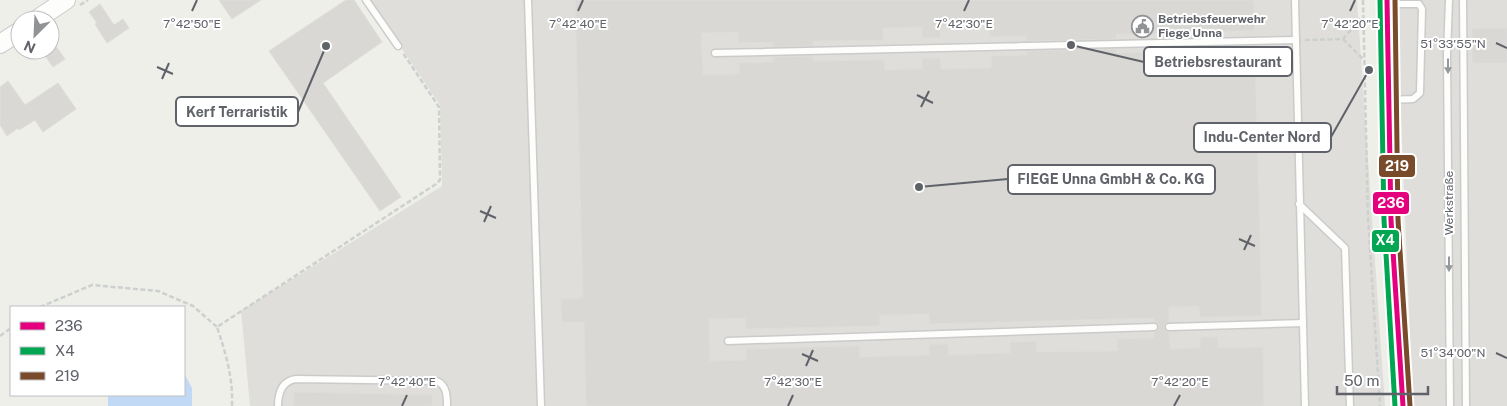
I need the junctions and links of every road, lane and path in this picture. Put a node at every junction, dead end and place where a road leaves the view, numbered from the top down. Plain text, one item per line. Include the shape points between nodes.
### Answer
1 (66, 0) edge
2 (366, 0) edge
3 (528, 0) edge
4 (1295, 0) edge
5 (1363, 0) edge
6 (1449, 0) edge
7 (1463, 0) edge
8 (1387, 2) edge
9 (51, 10) edge
10 (1363, 16) junction
11 (1343, 39) junction
12 (1296, 40) junction
13 (398, 46) joint
14 (715, 53) dead end
15 (1363, 59) junction
16 (1389, 100) junction
17 (1299, 204) junction
18 (42, 306) edge
19 (1303, 322) junction
20 (216, 327) junction
21 (1154, 327) dead end
22 (1169, 327) dead end
23 (728, 341) dead end
24 (232, 406) edge
25 (278, 406) edge
26 (447, 406) edge
27 (541, 406) edge
28 (1305, 406) edge
29 (1350, 406) edge
30 (1380, 406) edge
31 (1403, 406) edge
32 (1450, 406) edge
33 (1466, 406) edge

1 - 9 main road
2 - 13 lane
3 - 27 lane
4 - 12 lane
5 - 10 path
6 -> 32 lane, Werkstraße
7 - 33 lane
8 - 16 street
8 - 16 lane via 1418,4 1422,9 1420,93 1413,99
10 - 11 path
10 - 15 path
11 - 12 path
11 - 15 path
12 - 14 lane
12 - 17 lane
13 - 20 path via 440,107 440,180
15 - 30 path via 1368,217
16 - 31 street via 1391,220
17 - 19 lane
17 - 29 lane via 1345,248
18 - 20 path via 92,286 158,291 194,306
19 - 22 lane
19 - 28 lane
20 - 24 path via 228,360
21 - 23 lane
25 - 26 lane via 282,387 291,380 437,381 447,394

